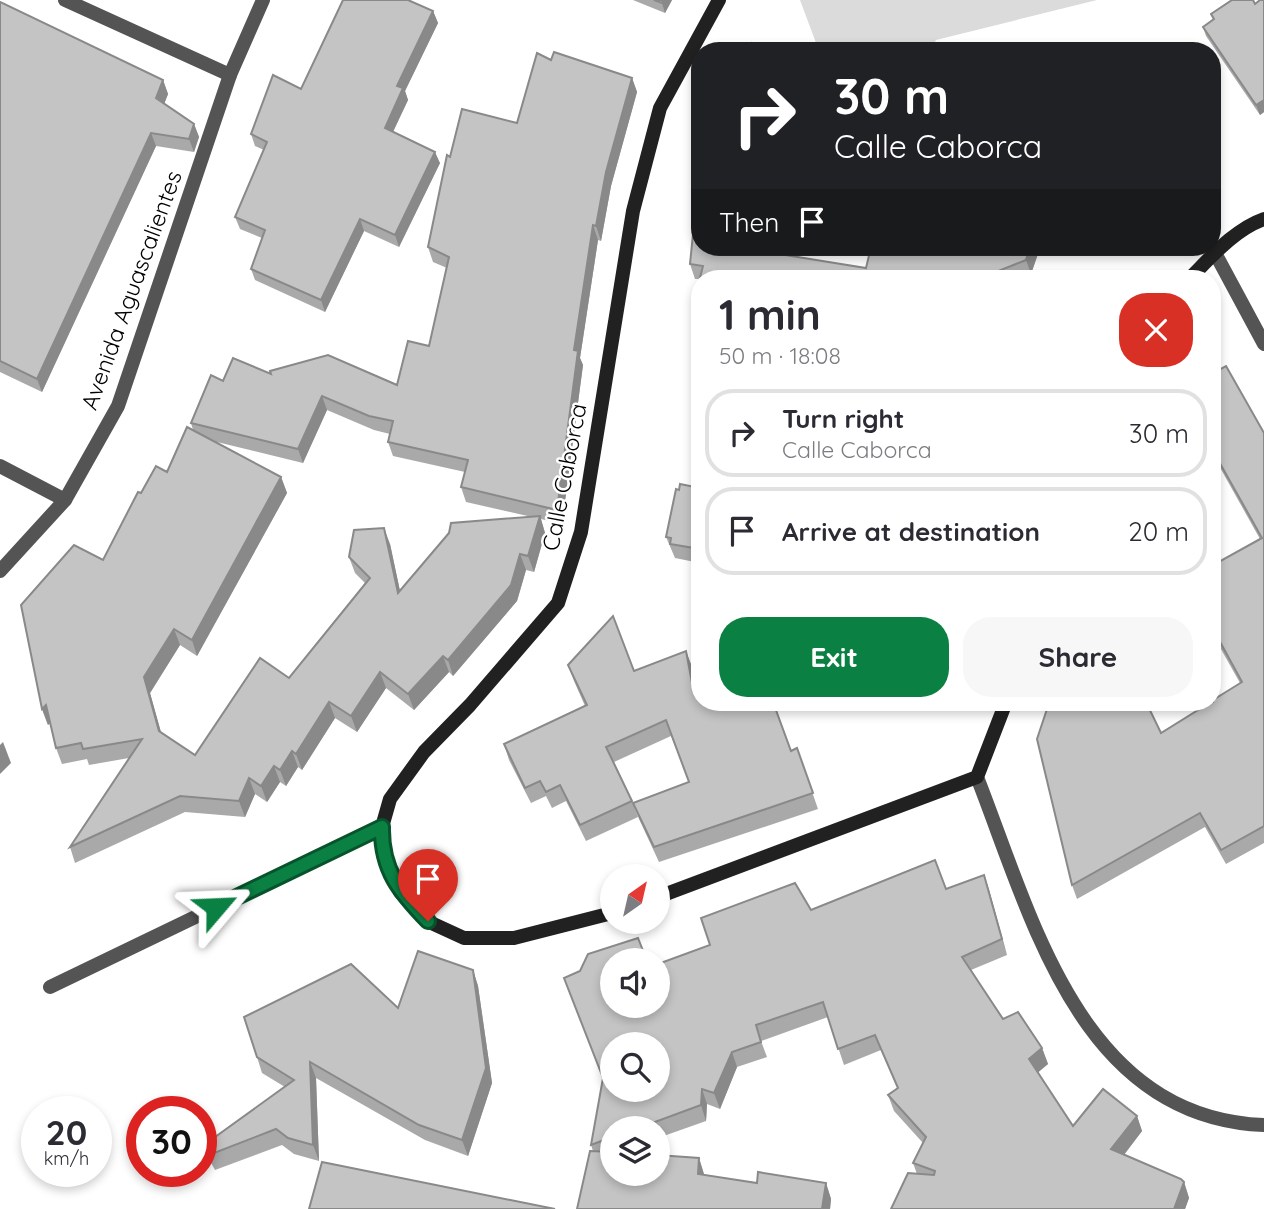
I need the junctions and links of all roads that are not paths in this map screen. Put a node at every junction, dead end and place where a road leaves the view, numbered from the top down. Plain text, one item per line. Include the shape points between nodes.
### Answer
1 (65, 0) edge
2 (262, 0) edge
3 (719, 0) edge
4 (696, 42) edge
5 (691, 51) edge
6 (230, 75) junction
7 (1264, 219) edge
8 (1221, 249) edge
9 (1212, 256) edge
10 (1217, 256) edge
11 (1197, 270) edge
12 (1264, 344) edge
13 (0, 466) edge
14 (65, 500) junction
15 (3, 564) edge
16 (1003, 711) edge
17 (977, 777) junction
18 (382, 827) junction
19 (670, 892) edge
20 (600, 917) edge
21 (50, 987) dead end
22 (1264, 1125) edge

1 - 6 street
2 - 6 street, Avenida Aguascalientes
3 - 4 street, Calle Caborca
5 - 18 street, Calle Caborca via 660,108 633,211 581,532 558,603 424,752 390,799
6 - 14 street, Avenida Aguascalientes via 118,406
7 - 8 street
9 - 11 street
10 - 12 street
13 - 14 street
14 - 15 street, Avenida Aguascalientes
16 - 17 street
17 - 19 street
17 - 22 street via 1048,958 1084,1023 1125,1071 1173,1101 1234,1124
18 - 20 street, Calle Caborca via 382,847 400,892 428,921 464,938 514,938
18 - 21 street

